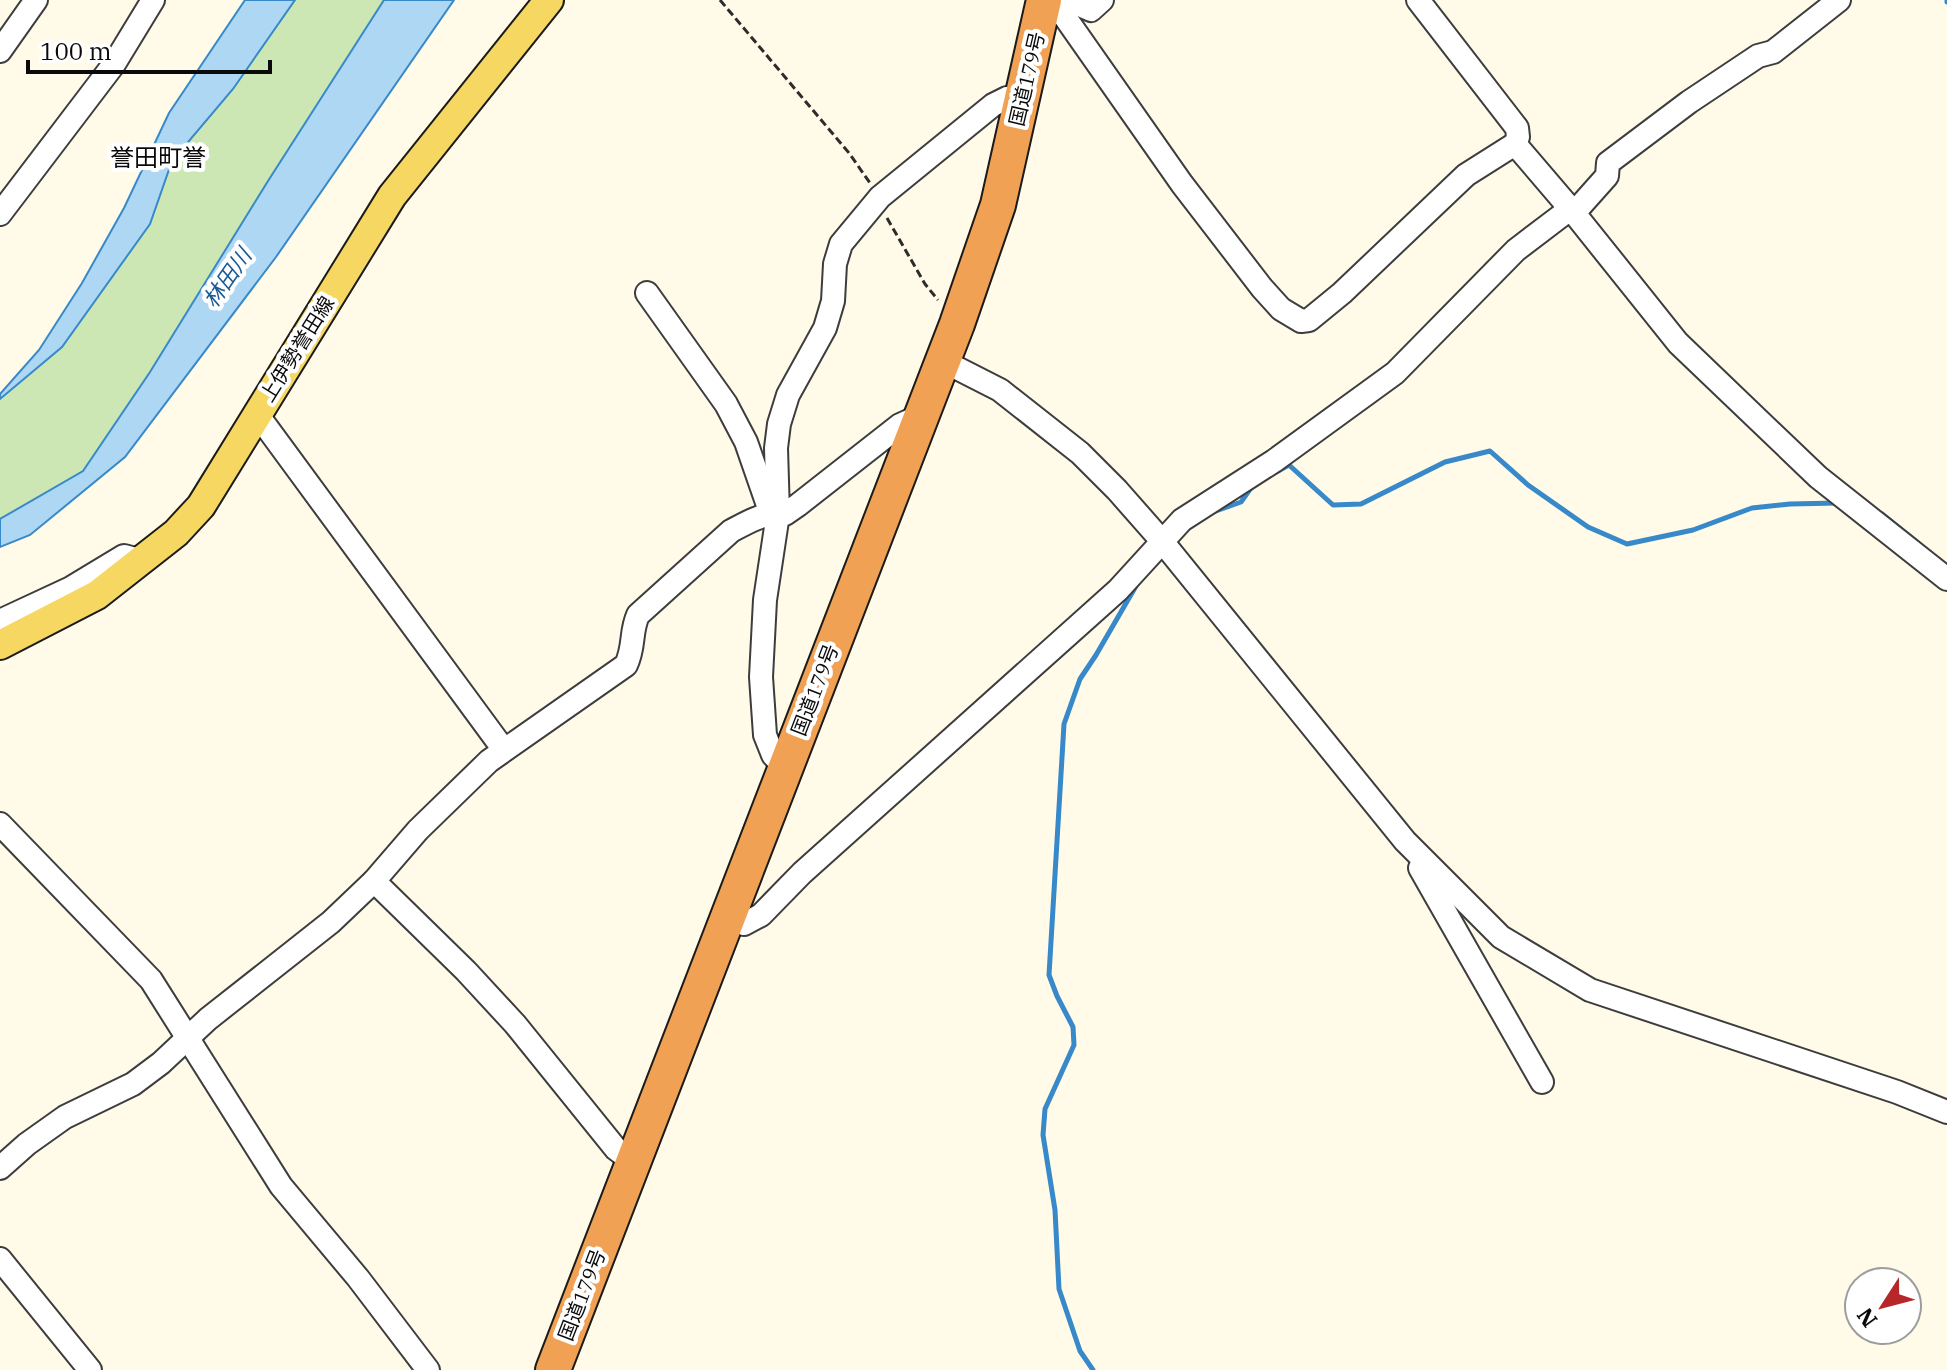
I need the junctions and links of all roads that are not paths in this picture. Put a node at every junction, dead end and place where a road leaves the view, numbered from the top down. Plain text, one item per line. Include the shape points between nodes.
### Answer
1 (36, 0) edge
2 (153, 0) edge
3 (549, 0) edge
4 (1044, 0) edge
5 (1053, 0) edge
6 (1068, 0) edge
7 (1102, 0) edge
8 (1418, 0) edge
9 (1839, 0) edge
10 (0, 51) edge
11 (1023, 97) junction
12 (1515, 144) junction
13 (1572, 211) junction
14 (0, 214) edge
15 (647, 293) dead end
16 (943, 361) junction
17 (257, 414) junction
18 (920, 421) junction
19 (775, 514) junction
20 (1165, 544) junction
21 (143, 561) junction
22 (1947, 579) edge
23 (0, 621) edge
24 (0, 645) edge
25 (504, 750) junction
26 (785, 768) junction
27 (0, 824) edge
28 (1405, 841) junction
29 (374, 881) junction
30 (727, 917) junction
31 (1501, 937) junction
32 (1474, 962) junction
33 (188, 1038) junction
34 (1542, 1082) dead end
35 (1947, 1112) edge
36 (633, 1162) junction
37 (0, 1168) edge
38 (0, 1259) edge
39 (90, 1370) edge
40 (428, 1370) edge
41 (553, 1370) edge

1 - 10 street
2 - 14 street via 114,64
3 - 17 main road, 上伊勢誉田線 via 392,196
4 - 11 highway, 国道179号
5 - 12 street via 1262,288 1301,321 1342,293 1466,175
6 - 7 street via 1091,10
8 - 12 street via 1517,128
9 - 13 street via 1773,52 1747,63 1608,163 1607,176
11 - 16 highway, 国道179号 via 998,205
11 - 19 street via 993,105 880,197 841,244 825,328 788,395 779,424
12 - 13 street
13 - 20 street via 1516,250 1395,373 1182,520
13 - 22 street via 1678,343 1740,404 1818,477
15 - 19 street via 726,404
16 - 18 highway, 国道179号
16 - 20 street via 1000,390 1043,422 1108,480
17 - 21 main road, 上伊勢誉田線 via 201,506
17 - 25 street
18 - 19 street via 900,425 798,505
18 - 26 highway, 国道179号
19 - 25 street via 731,531 638,615 626,665
19 - 26 street via 761,677 765,735
20 - 28 street
20 - 30 street via 761,915 744,924
21 - 23 street via 124,556
21 - 24 main road, 上伊勢誉田線 via 97,595
25 - 29 street via 418,830
26 - 30 highway, 国道179号
27 - 33 street via 151,980
28 - 31 street
28 - 32 street
29 - 33 street
29 - 36 street via 515,1024 616,1149
30 - 36 highway, 国道179号
31 - 32 street
31 - 35 street via 1590,990
32 - 34 street
33 - 37 street via 133,1084 65,1117
33 - 40 street via 281,1186
36 - 41 highway, 国道179号
38 - 39 street

